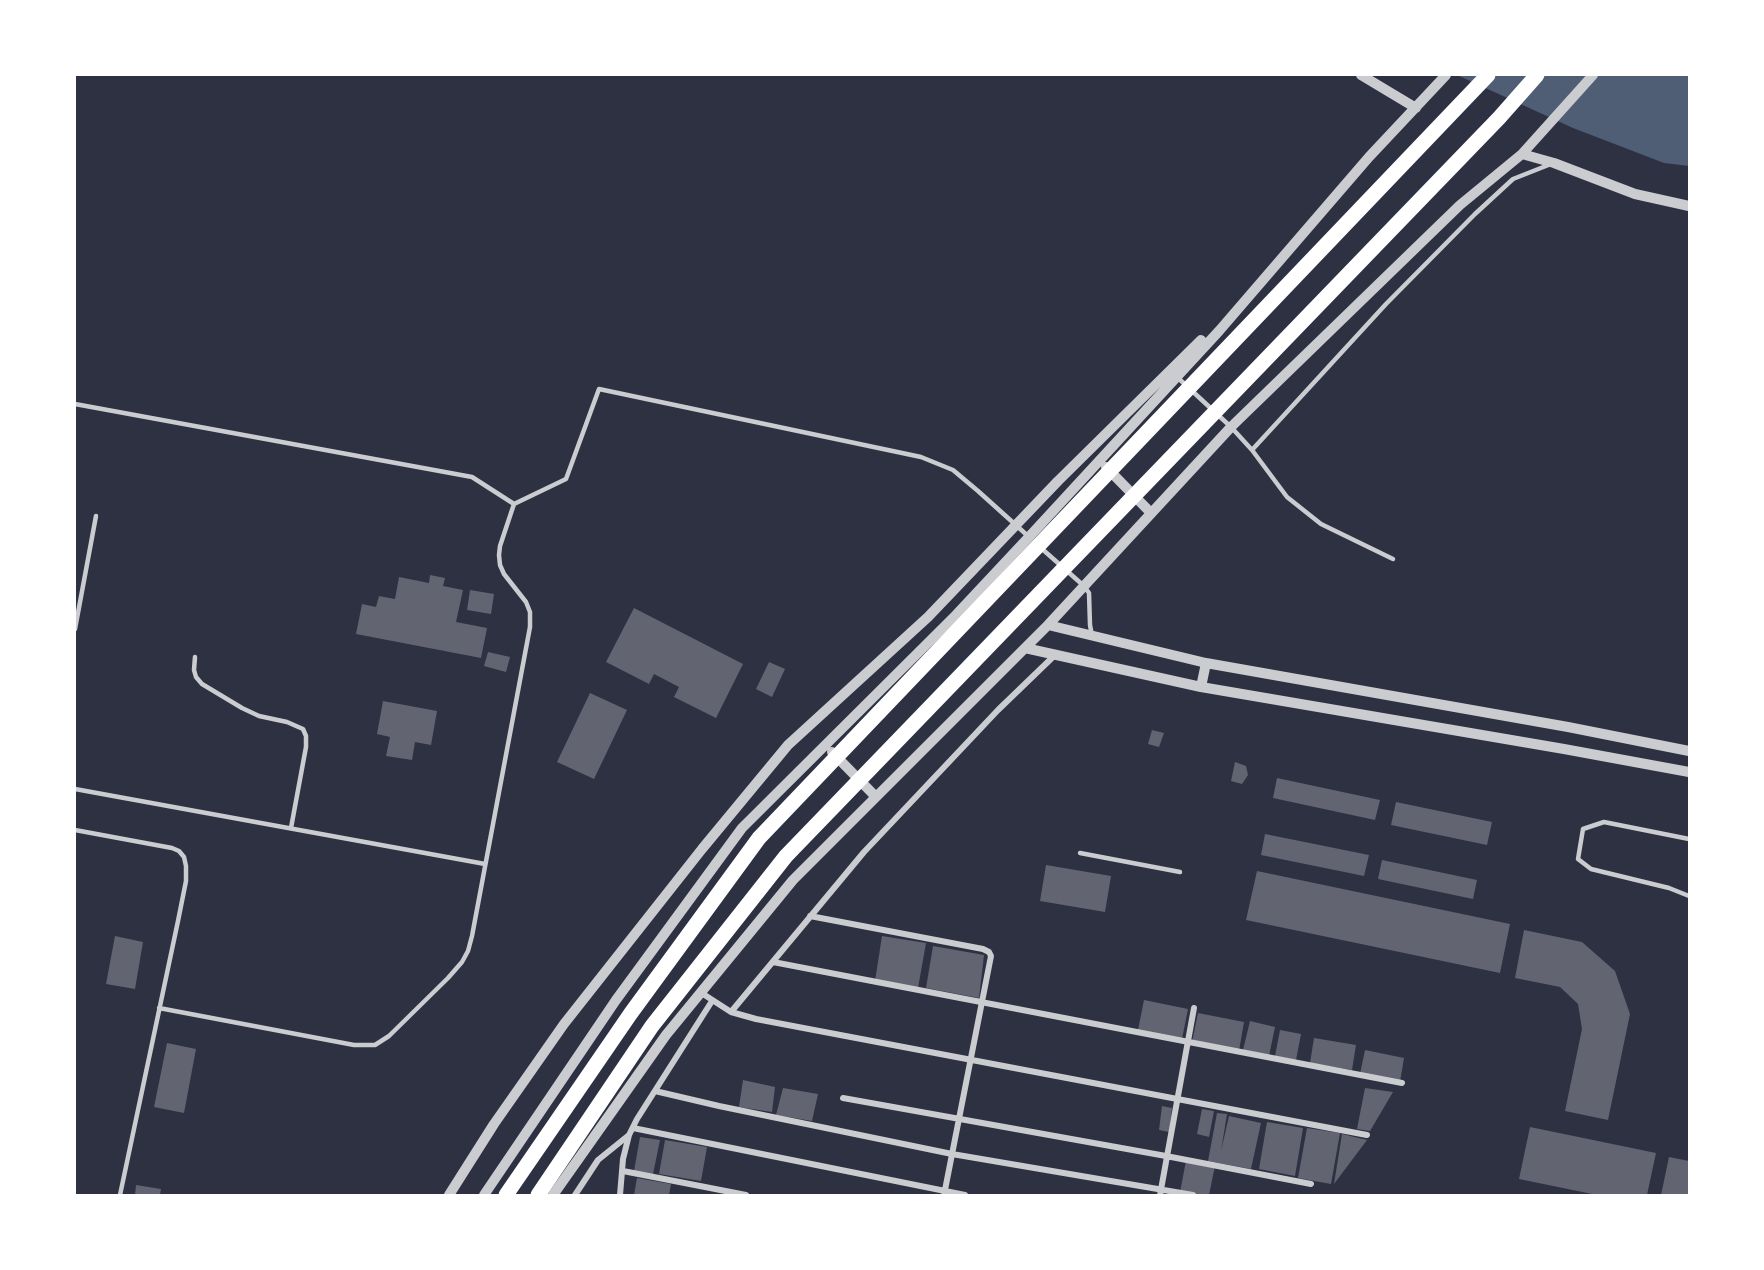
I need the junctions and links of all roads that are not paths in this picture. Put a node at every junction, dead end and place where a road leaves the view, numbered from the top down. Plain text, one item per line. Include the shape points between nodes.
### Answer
1 (1361, 75) edge
2 (1488, 75) edge
3 (1537, 75) edge
4 (1593, 75) edge
5 (1444, 77) edge
6 (1416, 108) junction
7 (1522, 154) junction
8 (1554, 163) junction
9 (1689, 206) edge
10 (1219, 331) junction
11 (1177, 376) junction
12 (75, 404) edge
13 (1231, 427) junction
14 (1252, 450) junction
15 (1099, 460) junction
16 (514, 504) junction
17 (1151, 513) junction
18 (96, 516) dead end
19 (1016, 526) junction
20 (1029, 537) junction
21 (1393, 559) dead end
22 (1084, 586) junction
23 (1048, 625) junction
24 (75, 629) edge
25 (1092, 636) junction
26 (1026, 648) junction
27 (1056, 655) junction
28 (195, 657) dead end
29 (1206, 663) junction
30 (1201, 687) junction
31 (1568, 727) junction
32 (825, 745) junction
33 (1564, 748) junction
34 (1689, 751) edge
35 (1689, 772) edge
36 (75, 789) edge
37 (876, 797) junction
38 (291, 828) junction
39 (75, 830) edge
40 (1689, 839) edge
41 (1080, 853) dead end
42 (486, 864) junction
43 (1180, 872) dead end
44 (1689, 896) edge
45 (810, 915) junction
46 (773, 962) junction
47 (700, 992) junction
48 (712, 1001) junction
49 (982, 1004) junction
50 (159, 1008) junction
51 (1194, 1008) dead end
52 (731, 1012) junction
53 (1188, 1042) junction
54 (971, 1059) junction
55 (1402, 1083) dead end
56 (655, 1091) junction
57 (843, 1098) dead end
58 (1176, 1100) junction
59 (959, 1118) junction
60 (633, 1128) junction
61 (629, 1135) junction
62 (1366, 1135) dead end
63 (952, 1154) junction
64 (1167, 1156) junction
65 (622, 1171) junction
66 (1311, 1184) dead end
67 (1160, 1192) edge
68 (944, 1193) edge
69 (120, 1195) edge
70 (449, 1195) edge
71 (484, 1195) edge
72 (506, 1195) edge
73 (538, 1195) edge
74 (553, 1195) edge
75 (575, 1195) edge
76 (620, 1195) edge
77 (746, 1195) edge
78 (965, 1195) edge
79 (1193, 1195) edge

1 - 6 street
2 - 72 main road via 759,838 631,1013
3 - 73 main road via 786,856 652,1026
4 - 7 street
5 - 6 street
6 - 10 street
7 - 8 street
7 - 13 street via 1460,206
8 - 9 street via 1635,194
8 - 14 lane via 1505,186 1386,304
10 - 11 street
10 - 19 street via 1201,341
11 - 13 lane
11 - 15 street
12 - 16 lane via 472,477
13 - 14 lane
13 - 17 street
14 - 21 lane via 1287,497 1321,524
15 - 17 street
15 - 20 street
16 - 19 lane via 566,479 599,389 921,457 953,470
16 - 42 lane via 499,555 500,565 526,602 530,627
17 - 22 street
18 - 24 lane
19 - 20 lane
19 - 70 street via 928,618 788,745 564,1024
20 - 22 lane
20 - 32 street
22 - 23 street
22 - 25 lane via 1089,593
23 - 25 street
23 - 26 street
25 - 29 street
26 - 27 street
26 - 37 street
27 - 30 street
27 - 45 street via 927,784
28 - 38 lane via 194,670 202,684 259,716 303,729 306,747
29 - 30 street
29 - 31 street
30 - 33 street
31 - 33 street
31 - 34 street
32 - 37 street
32 - 71 street via 742,828 616,1000
33 - 35 street
36 - 38 lane
37 - 47 street via 793,880
38 - 42 lane
39 - 50 lane via 172,848 184,857 186,881
40 - 44 lane via 1604,822 1583,829 1578,859 1591,869
41 - 43 lane
42 - 50 lane via 472,936 462,962 389,1036 375,1045 354,1045
45 - 46 street
45 - 49 street via 989,952
46 - 49 street
46 - 52 street
47 - 48 street
47 - 74 street
48 - 52 street
48 - 56 street
49 - 53 street
49 - 54 street
50 - 69 lane
51 - 53 street
52 - 54 street
53 - 55 street
53 - 58 street
54 - 58 street
54 - 59 street
56 - 60 street
56 - 63 street
57 - 59 street
58 - 62 street
58 - 64 street
59 - 63 street
59 - 64 street
60 - 61 street
60 - 68 street
61 - 65 street
61 - 75 street via 598,1160
63 - 67 street
63 - 68 street
64 - 66 street
64 - 67 street
65 - 76 street
65 - 77 street
67 - 79 street
68 - 78 street

